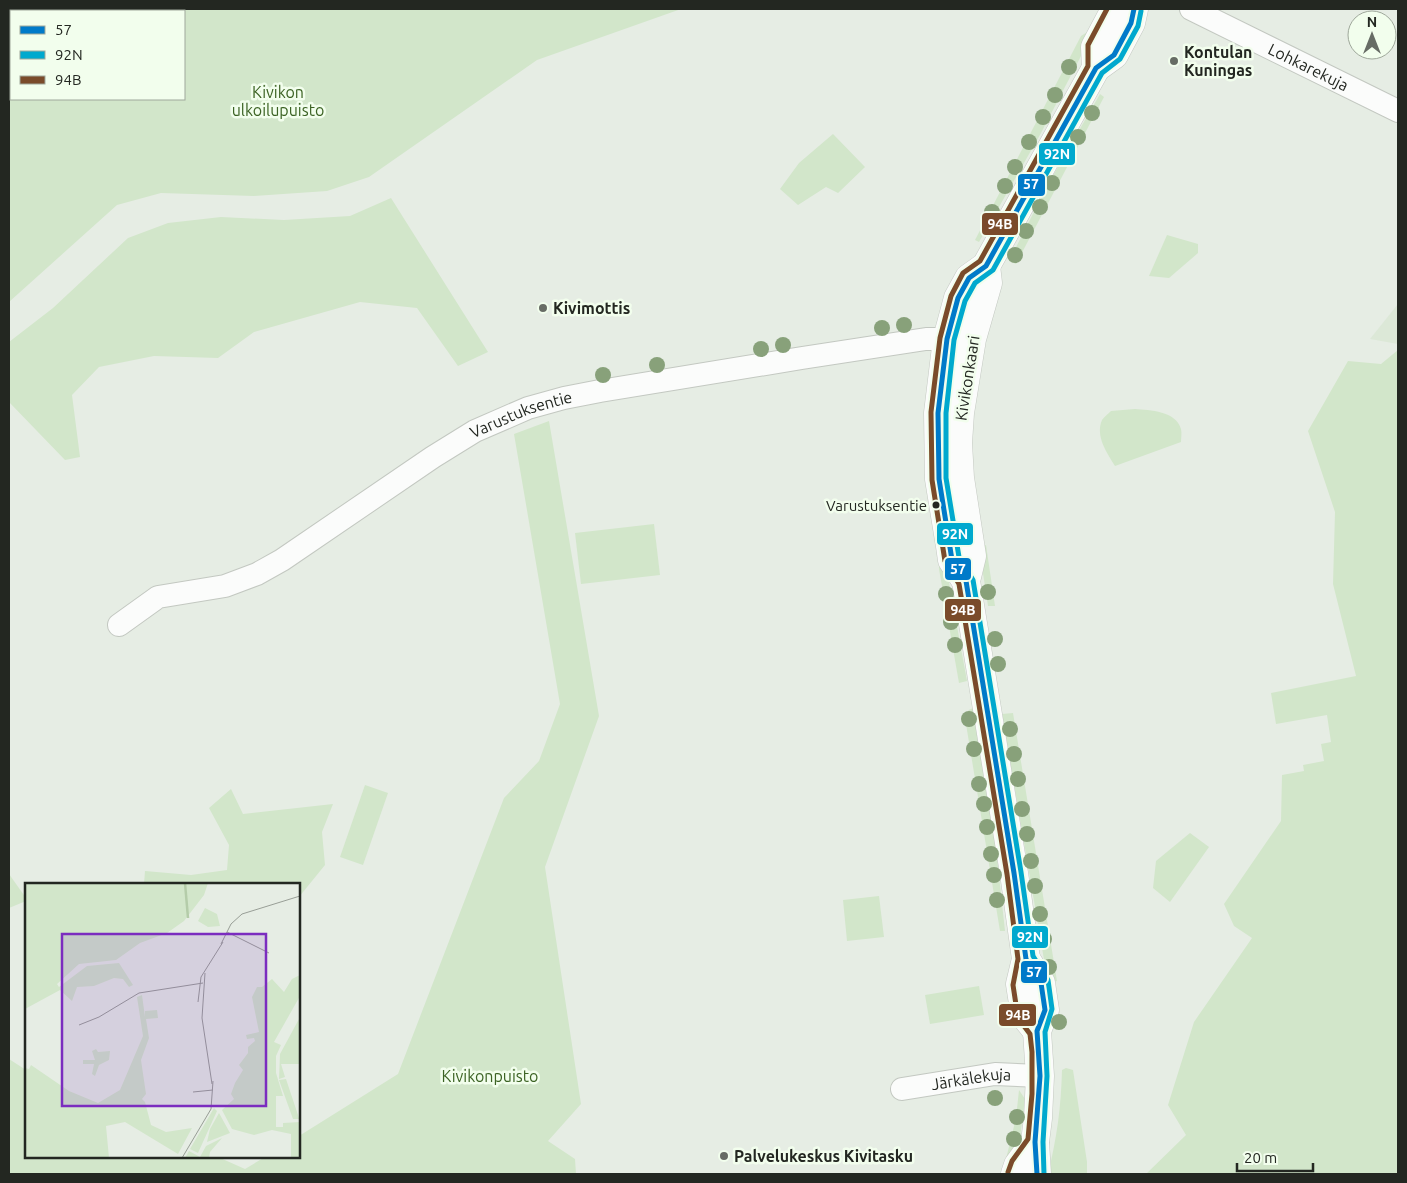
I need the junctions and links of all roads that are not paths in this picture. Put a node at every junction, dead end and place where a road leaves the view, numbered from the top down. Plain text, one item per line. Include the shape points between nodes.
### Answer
1 (1117, 9) edge
2 (1134, 9) edge
3 (1191, 9) edge
4 (1096, 68) junction
5 (1398, 111) edge
6 (960, 339) junction
7 (119, 625) dead end
8 (1040, 1076) junction
9 (902, 1089) dead end
10 (1035, 1142) junction
11 (1015, 1174) edge
12 (1038, 1174) edge

1 - 4 street, Kivikonkaari via 1095,47
2 - 4 street, Kivikonkaari via 1131,23 1114,55
3 - 5 street, Lohkarekuja
4 - 6 street, Kivikonkaari via 986,266 988,283
6 - 7 street, Varustuksentie via 919,340 600,391 528,408 475,431 257,574 225,586 158,597
6 - 8 street, Kivikonkaari via 938,413 940,479 952,560 966,581 1026,959 1041,983 1045,1010 1037,1031
8 - 9 street, Järkälekuja via 995,1074
8 - 10 street, Kivikonkaari
10 - 11 street via 1018,1164
10 - 12 street, Kivikonkaari

